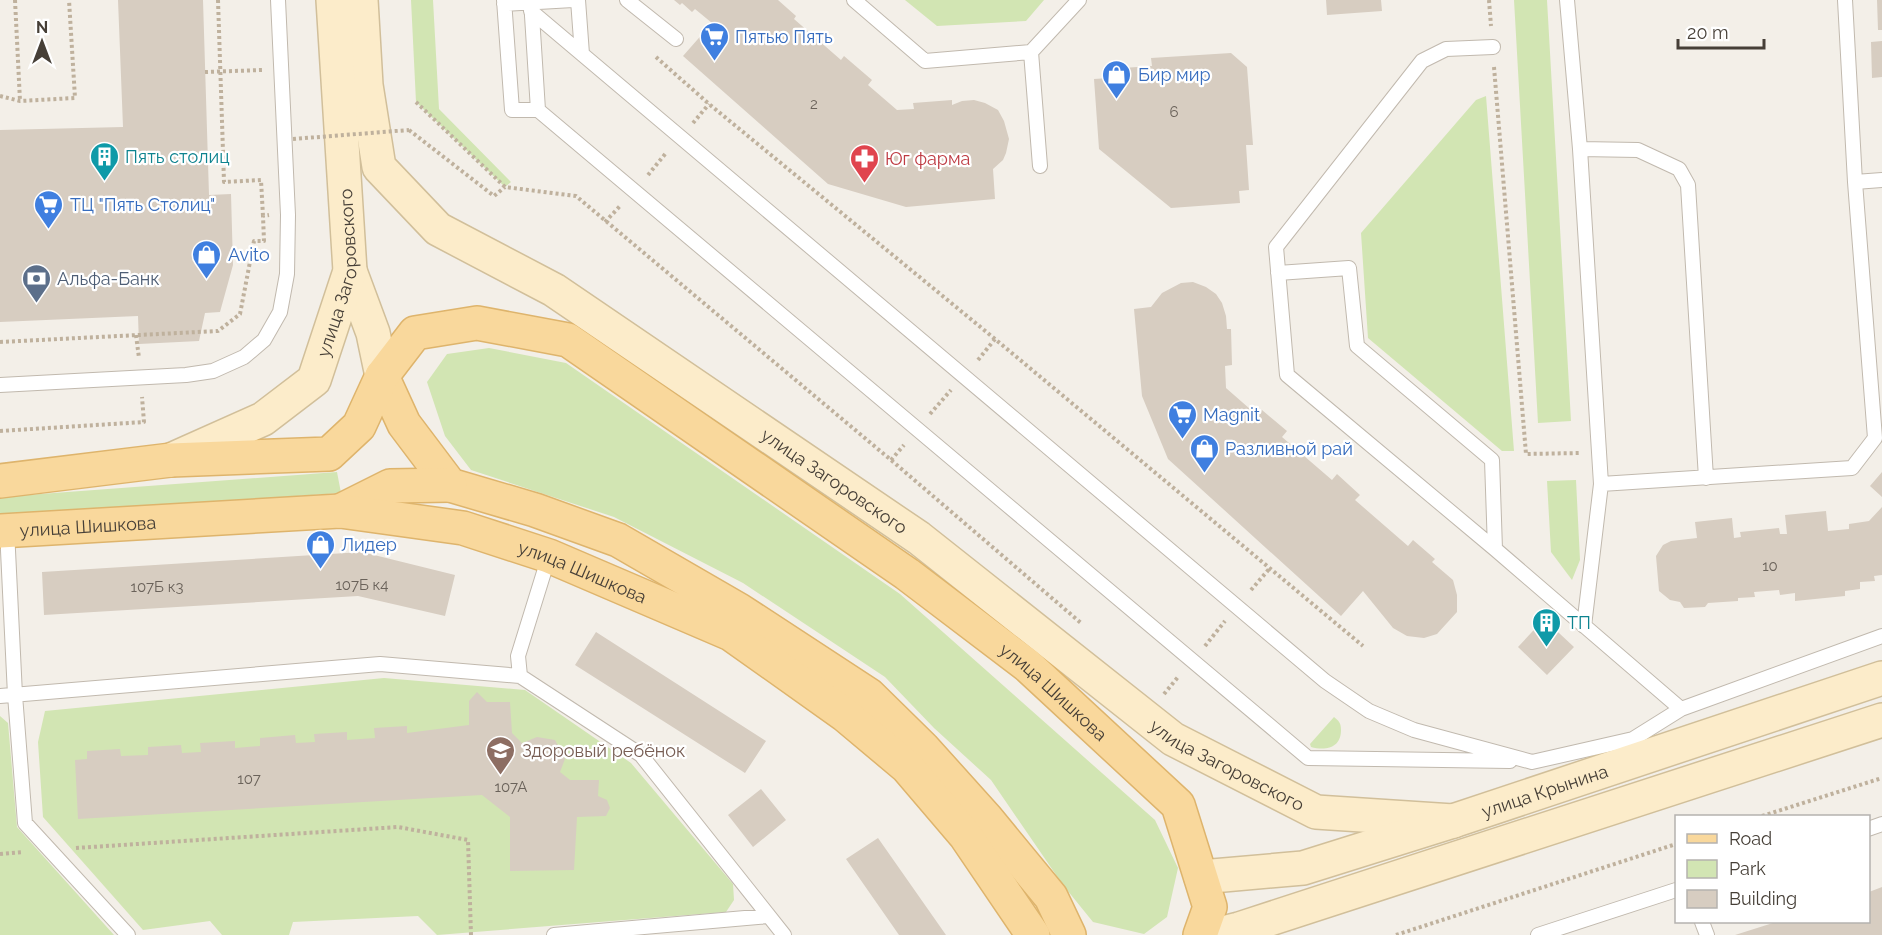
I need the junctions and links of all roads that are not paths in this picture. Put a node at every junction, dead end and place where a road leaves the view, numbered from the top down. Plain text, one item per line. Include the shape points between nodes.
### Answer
1 (278, 0) edge
2 (333, 0) edge
3 (361, 0) edge
4 (573, 0) edge
5 (578, 0) edge
6 (627, 0) edge
7 (854, 0) edge
8 (1079, 0) edge
9 (1567, 0) edge
10 (1845, 0) edge
11 (504, 2) edge
12 (531, 5) edge
13 (676, 39) dead end
14 (1492, 47) road end
15 (1031, 52) junction
16 (582, 54) junction
17 (538, 110) junction
18 (1580, 149) junction
19 (1040, 166) dead end
20 (1882, 180) edge
21 (1855, 182) junction
22 (350, 272) junction
23 (1278, 273) junction
24 (382, 376) junction
25 (0, 385) edge
26 (171, 460) junction
27 (1706, 478) junction
28 (0, 481) edge
29 (1601, 484) junction
30 (450, 485) junction
31 (340, 511) junction
32 (4, 531) edge
33 (919, 538) junction
34 (1495, 549) junction
35 (549, 556) junction
36 (5, 574) edge
37 (907, 574) junction
38 (1584, 626) junction
39 (1882, 636) edge
40 (520, 676) junction
41 (1882, 678) edge
42 (15, 695) junction
43 (0, 696) edge
44 (1681, 709) junction
45 (1882, 720) edge
46 (1532, 762) junction
47 (1453, 821) junction
48 (1201, 877) junction
49 (1675, 891) edge
50 (768, 916) junction
51 (128, 935) edge
52 (554, 935) edge
53 (784, 935) edge
54 (1033, 935) edge
55 (1069, 935) edge
56 (1200, 935) edge
57 (1215, 935) edge
58 (1538, 935) edge

1 - 25 lane via 287,274 280,312 264,340 244,357 213,371
2 - 22 street, улица Загоровского
3 - 33 street, улица Загоровского via 366,85 379,167 438,229 554,290
4 - 12 lane
5 - 16 lane
6 - 13 lane
7 - 15 lane via 925,61
8 - 15 lane
9 - 18 lane
10 - 21 lane
11 - 12 lane
11 - 17 lane via 512,111
12 - 16 lane
12 - 17 lane
14 - 23 lane via 1446,49 1422,61 1276,247
15 - 19 lane
16 - 46 lane via 1324,681 1369,711 1414,730
17 - 46 lane via 1308,758
18 - 27 lane via 1638,150 1678,169 1688,185
18 - 29 lane
20 - 21 lane
21 - 27 lane via 1875,438 1852,468
22 - 24 street via 373,333
22 - 26 street, улица Загоровского via 314,380 263,419
23 - 34 lane via 1287,375
23 - 34 lane via 1349,268 1357,346 1492,460
24 - 26 main road, улица Шишкова via 359,426 329,454
24 - 30 main road via 404,424
24 - 37 main road, улица Шишкова via 415,333 477,323 568,340
26 - 28 main road, улица Шишкова
27 - 29 lane
29 - 38 lane
30 - 31 main road, улица Шишкова via 390,486
30 - 55 main road, улица Шишкова via 618,540 739,610 869,695 986,818 1051,897
31 - 32 main road, улица Шишкова
31 - 35 main road, улица Шишкова via 464,528
32 - 36 lane
33 - 37 street
33 - 47 street, улица Загоровского via 1173,739 1316,812
34 - 38 lane
35 - 40 lane via 518,656
35 - 54 main road, улица Шишкова via 731,634 845,715 907,767 965,835
36 - 42 lane
37 - 48 main road, улица Шишкова via 1028,666 1178,806
38 - 44 lane
39 - 44 lane
40 - 42 lane via 380,664
40 - 50 lane via 641,755
41 - 47 street, улица Крынина
42 - 43 lane
42 - 51 lane via 25,823
44 - 46 lane via 1633,739
45 - 57 street, улица Крынина
47 - 48 street, улица Крынина via 1303,868
48 - 56 main road, улица Шишкова via 1210,907
49 - 58 lane
50 - 52 lane
50 - 53 lane

